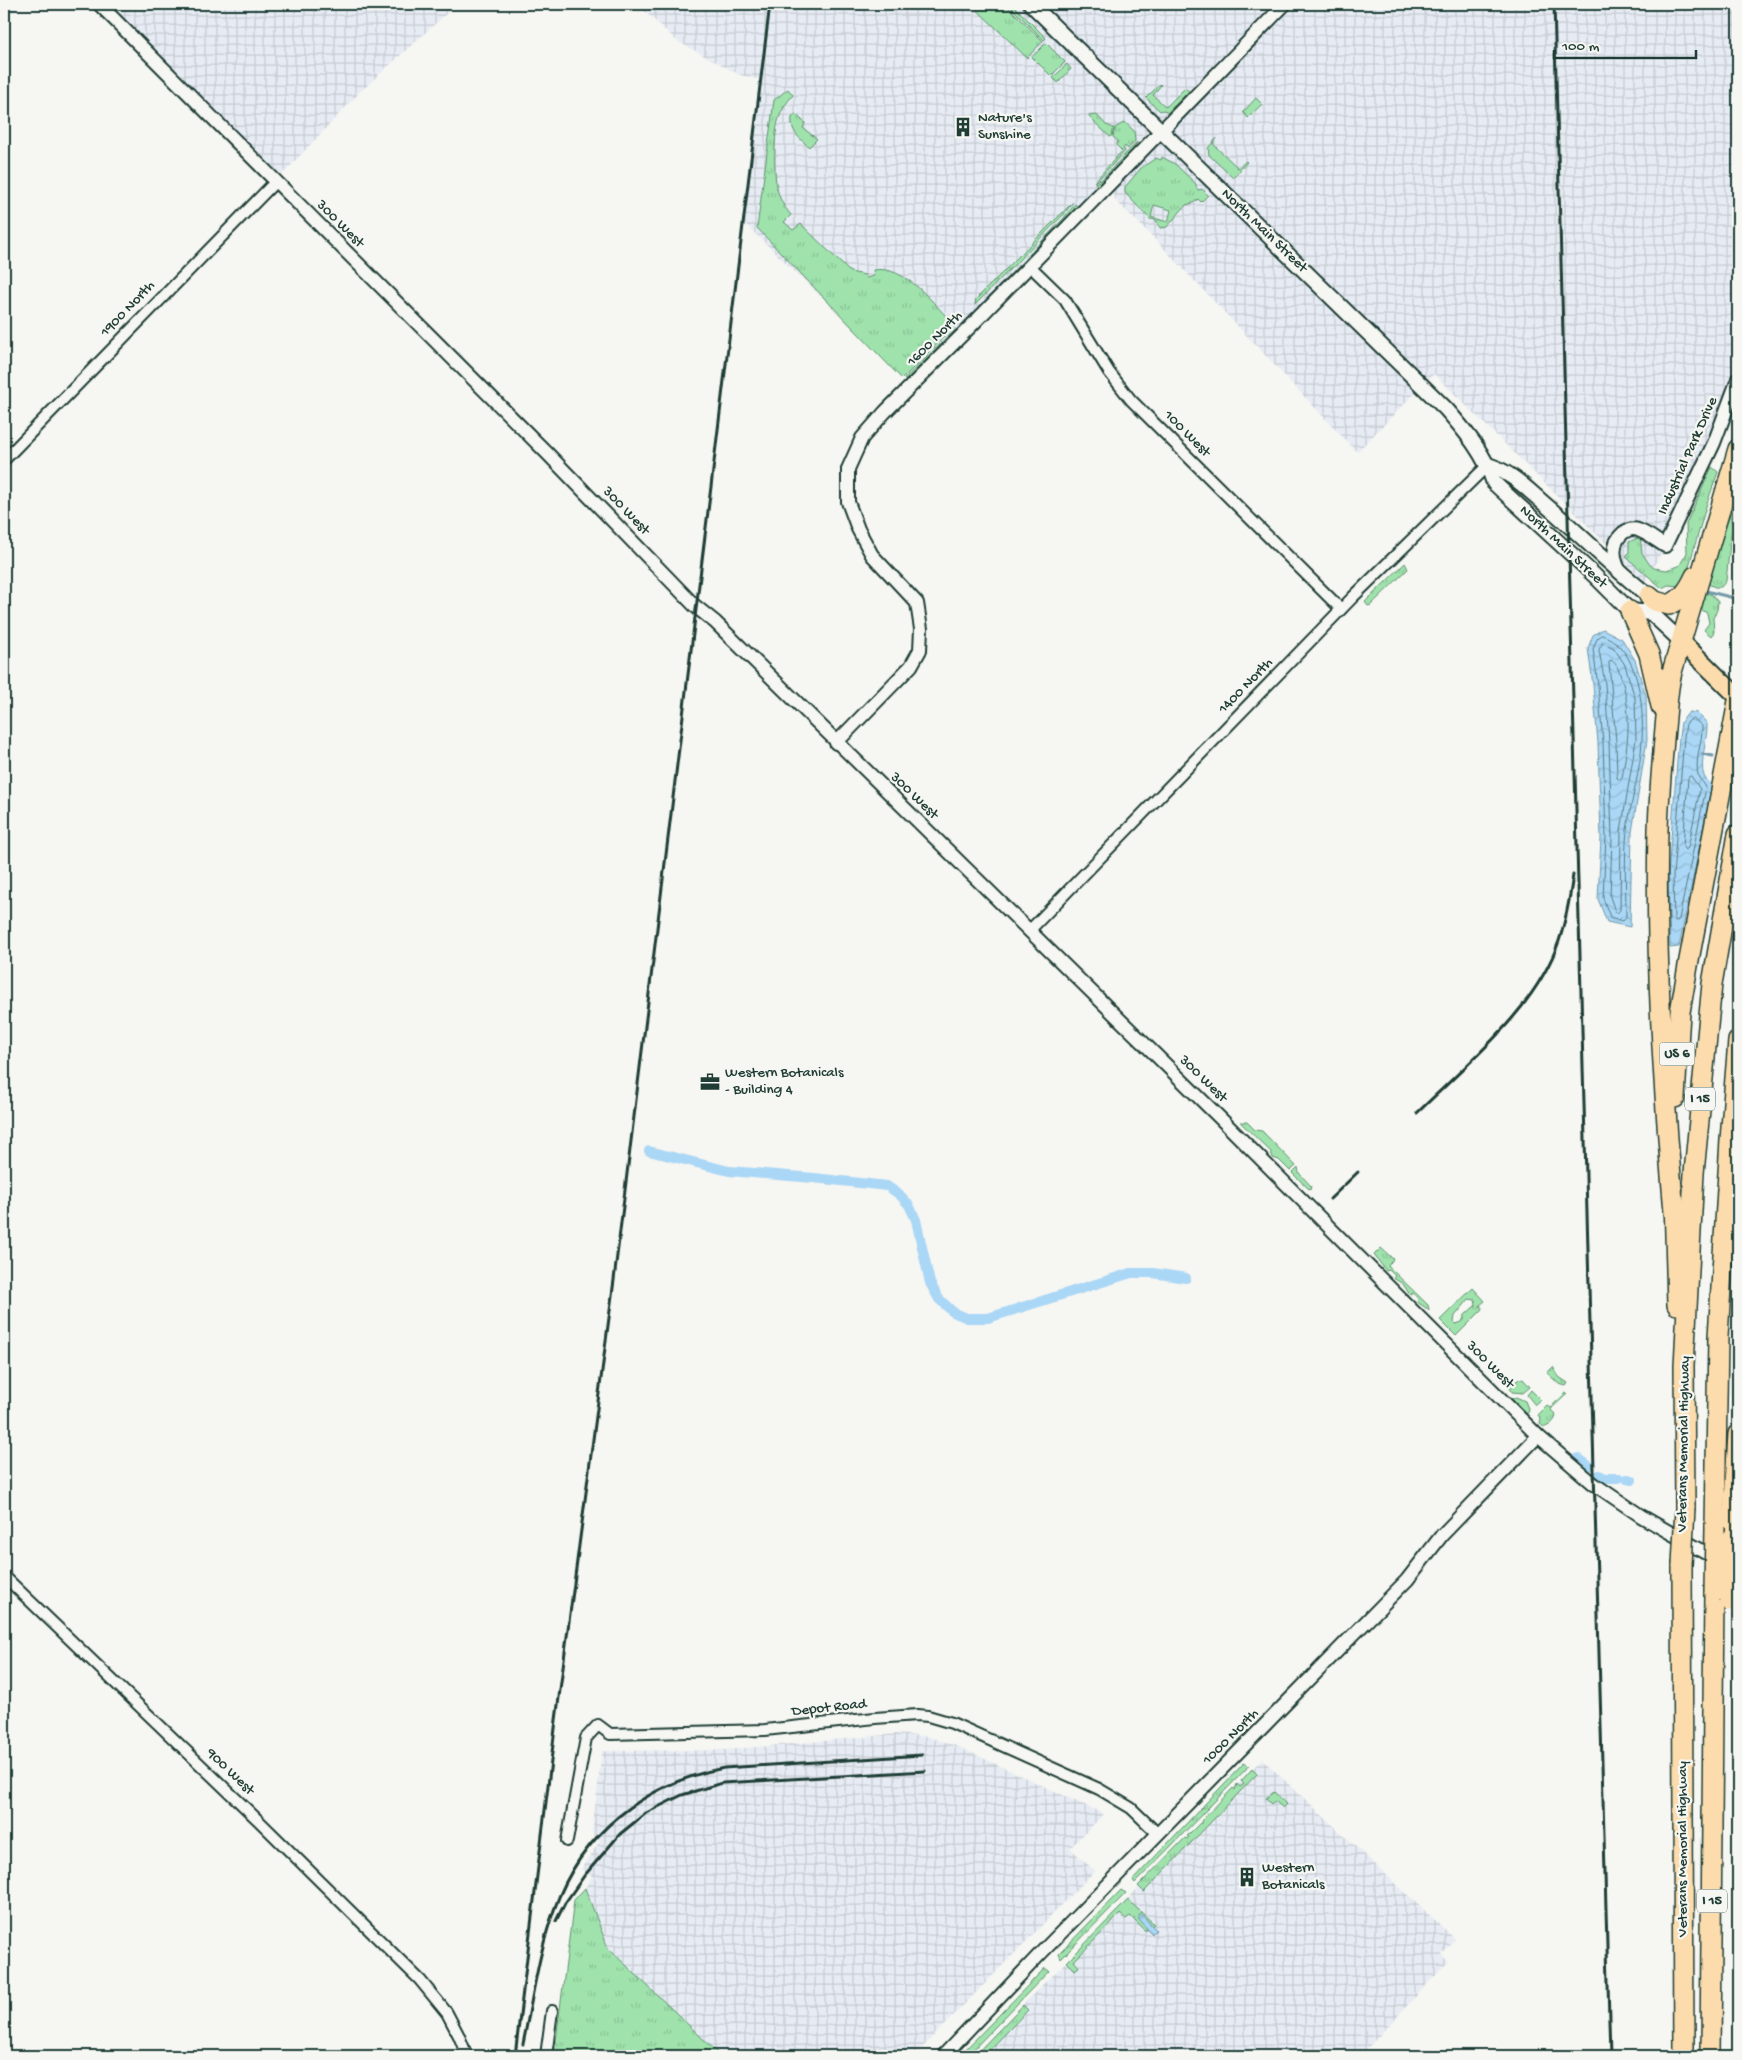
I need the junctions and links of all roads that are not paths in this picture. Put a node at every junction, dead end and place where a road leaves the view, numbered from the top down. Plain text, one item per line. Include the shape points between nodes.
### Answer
1 (99, 4) edge
2 (1031, 4) edge
3 (1285, 4) edge
4 (1162, 131) junction
5 (276, 181) junction
6 (1030, 266) junction
7 (1738, 379) edge
8 (1738, 449) edge
9 (4, 460) edge
10 (1488, 465) junction
11 (1710, 543) junction
12 (1621, 573) junction
13 (1650, 605) junction
14 (1341, 609) junction
15 (1630, 611) junction
16 (1682, 642) junction
17 (1738, 699) edge
18 (1665, 730) junction
19 (836, 743) junction
20 (1738, 834) edge
21 (1029, 932) junction
22 (1738, 1042) edge
23 (1674, 1212) junction
24 (1684, 1366) junction
25 (1738, 1434) edge
26 (1538, 1436) junction
27 (1738, 1570) edge
28 (4, 1576) edge
29 (1721, 1596) junction
30 (1158, 1834) junction
31 (567, 1841) dead end
32 (552, 2011) dead end
33 (467, 2056) edge
34 (546, 2056) edge
35 (943, 2056) edge
36 (1684, 2056) edge
37 (1710, 2056) edge

1 - 5 street, 300 West
2 - 4 main road, North Main Street
3 - 4 street, 1600 North
4 - 6 street, 1600 North
4 - 10 main road, North Main Street via 1446,409
5 - 9 street, 1900 North
5 - 19 street, 300 West via 695,606
6 - 14 street, 100 West via 1065,300 1109,372 1131,400
6 - 19 street, 1600 North via 885,412 854,452 848,469 848,502 872,555 917,603 920,650 911,666
7 - 12 street, Industrial Park Drive via 1714,443 1665,546 1638,530 1624,532 1614,549
8 - 11 highway
10 - 12 main road, North Main Street via 1505,470
10 - 14 street, 1400 North
10 - 15 main road, North Main Street via 1494,483
11 - 13 highway via 1690,588 1669,604 1655,602
11 - 16 highway
12 - 13 main road, North Main Street
13 - 15 main road
13 - 16 main road, North Main Street
14 - 21 street, 1400 North
15 - 18 highway via 1649,654 1660,693
16 - 17 main road, North Main Street
16 - 18 highway via 1669,685
17 - 23 highway, US 6 via 1680,1012 1675,1082
18 - 23 highway via 1659,806 1657,911 1662,1076
19 - 21 street, 300 West
20 - 24 highway, Veterans Memorial Highway / I 15 via 1712,984 1701,1083
21 - 26 street, 300 West
22 - 29 highway, Veterans Memorial Highway / I 15, bridge via 1718,1337 1715,1526
23 - 24 highway, US 6 via 1675,1286
24 - 36 highway, Veterans Memorial Highway / I 15, bridge
25 - 29 highway, bridge via 1732,1538
26 - 27 street, 300 West via 1585,1478 1628,1507
26 - 30 street, 1000 North via 1442,1535 1400,1587
28 - 33 street, 900 West via 432,1993 447,2013
29 - 37 highway, Veterans Memorial Highway / I 15 via 1714,1745
30 - 31 street, Depot Road via 1131,1808 1099,1789 952,1723 917,1715 765,1730 610,1734 598,1725 586,1738
30 - 35 street, 1000 North
32 - 34 street

